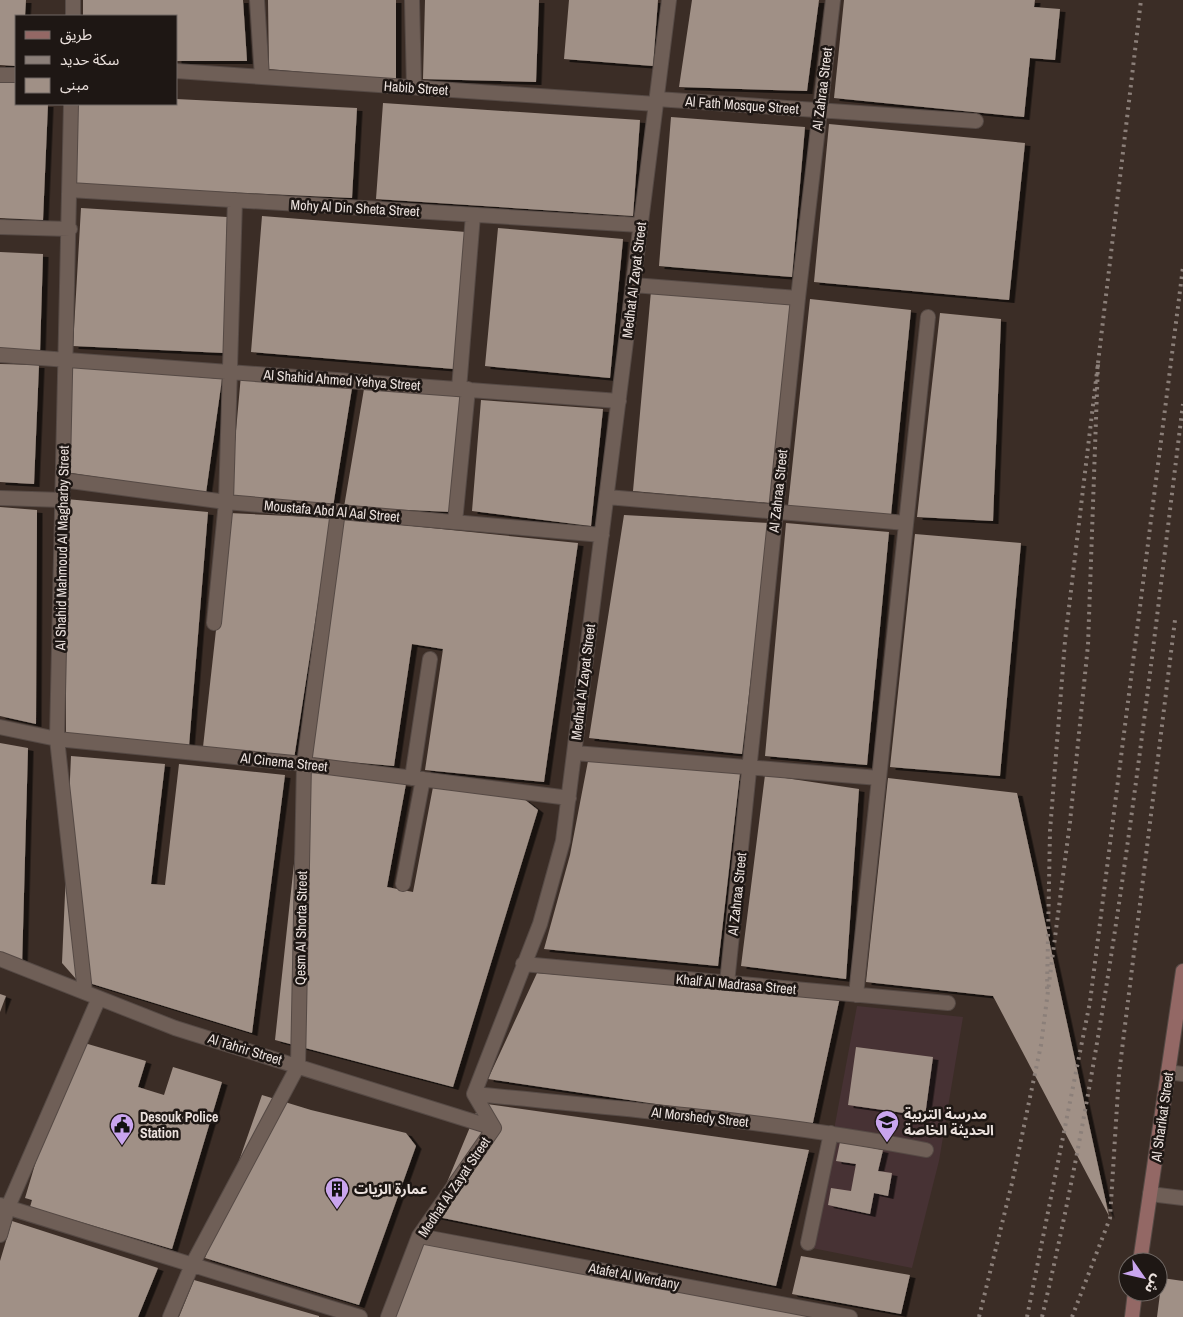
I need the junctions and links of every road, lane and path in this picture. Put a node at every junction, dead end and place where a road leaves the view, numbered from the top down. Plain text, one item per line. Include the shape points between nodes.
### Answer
1 (73, 0) edge
2 (257, 0) edge
3 (412, 0) edge
4 (669, 0) edge
5 (833, 0) edge
6 (73, 15) edge
7 (178, 71) edge
8 (15, 74) edge
9 (0, 75) edge
10 (262, 77) junction
11 (414, 88) junction
12 (656, 102) junction
13 (72, 105) edge
14 (820, 110) junction
15 (976, 120) dead end
16 (70, 190) junction
17 (235, 200) junction
18 (473, 215) junction
19 (640, 225) junction
20 (0, 227) edge
21 (70, 229) junction
22 (633, 285) junction
23 (798, 298) junction
24 (928, 317) dead end
25 (0, 355) edge
26 (66, 359) junction
27 (230, 371) junction
28 (463, 389) junction
29 (619, 401) junction
30 (63, 480) junction
31 (607, 497) junction
32 (0, 498) edge
33 (63, 500) junction
34 (226, 502) junction
35 (338, 511) junction
36 (776, 512) junction
37 (455, 522) junction
38 (906, 523) junction
39 (602, 534) junction
40 (214, 623) dead end
41 (430, 659) dead end
42 (0, 728) edge
43 (57, 739) junction
44 (574, 753) junction
45 (304, 764) junction
46 (750, 768) junction
47 (879, 778) junction
48 (417, 779) junction
49 (569, 798) junction
50 (403, 884) dead end
51 (0, 959) edge
52 (524, 964) junction
53 (1183, 971) edge
54 (727, 983) junction
55 (85, 992) junction
56 (856, 995) junction
57 (99, 998) junction
58 (948, 1003) dead end
59 (298, 1066) junction
60 (1168, 1072) junction
61 (1183, 1074) edge
62 (474, 1094) junction
63 (494, 1128) junction
64 (831, 1133) junction
65 (926, 1150) dead end
66 (1150, 1194) junction
67 (1183, 1198) edge
68 (4, 1206) edge
69 (0, 1235) edge
70 (419, 1236) junction
71 (808, 1243) dead end
72 (1141, 1252) edge
73 (192, 1264) junction
74 (1134, 1302) edge
75 (170, 1317) edge
76 (360, 1317) edge
77 (388, 1317) edge
78 (850, 1317) edge
79 (1132, 1317) edge

1 - 6 street
2 - 10 street
3 - 11 street
4 - 12 street, Medhat Al Zayat Street
5 - 14 street, Al Zahraa Street
7 - 10 street, Habib Street
8 - 9 street
10 - 11 street, Habib Street
11 - 12 street, Habib Street
12 - 14 street, Al Fath Mosque Street
12 - 19 street, Medhat Al Zayat Street
13 - 16 street, Al Shahid Mahmoud Al Magharby Street
14 - 15 street, Al Fath Mosque Street
14 - 23 street, Al Zahraa Street
16 - 17 street, Mohy Al Din Sheta Street
16 - 21 street, Al Shahid Mahmoud Al Magharby Street
17 - 18 street, Mohy Al Din Sheta Street
17 - 27 street
18 - 19 street, Mohy Al Din Sheta Street
18 - 28 street
19 - 22 street, Medhat Al Zayat Street
20 - 21 street
21 - 26 street, Al Shahid Mahmoud Al Magharby Street
22 - 23 street
22 - 29 street, Medhat Al Zayat Street
23 - 36 street, Al Zahraa Street
24 - 38 street
25 - 26 street, Al Shahid Ahmed Yehya Street
26 - 27 street, Al Shahid Ahmed Yehya Street
26 - 30 street, Al Shahid Mahmoud Al Magharby Street
27 - 28 street, Al Shahid Ahmed Yehya Street
27 - 34 street
28 - 29 street, Al Shahid Ahmed Yehya Street
28 - 37 street
29 - 31 street, Medhat Al Zayat Street
30 - 33 street, Al Shahid Mahmoud Al Magharby Street
30 - 34 street, Moustafa Abd Al Aal Street
31 - 36 street
31 - 39 street, Medhat Al Zayat Street
32 - 33 street
33 - 43 street, Al Shahid Mahmoud Al Magharby Street
34 - 35 street, Moustafa Abd Al Aal Street
34 - 40 street
35 - 37 street, Moustafa Abd Al Aal Street
35 - 45 street, Qesm Al Shorta Street
36 - 38 street
36 - 46 street, Al Zahraa Street
37 - 39 street, Moustafa Abd Al Aal Street
38 - 47 street
39 - 44 street, Medhat Al Zayat Street
41 - 48 street
42 - 43 street, Al Cinema Street
43 - 45 street, Al Cinema Street
43 - 55 street, Al Shahid Mahmoud Al Magharby Street
44 - 46 street
44 - 49 street, Medhat Al Zayat Street
45 - 48 street, Al Cinema Street
45 - 59 street, Qesm Al Shorta Street
46 - 47 street
46 - 54 street, Al Zahraa Street
47 - 56 street
48 - 49 street, Al Cinema Street
48 - 50 street
49 - 52 street, Medhat Al Zayat Street via 552,883
51 - 55 street, Al Tahrir Street
52 - 54 street, Khalf Al Madrasa Street
52 - 62 street, Medhat Al Zayat Street
53 - 60 main road, Al Sharikat Street
54 - 56 street, Khalf Al Madrasa Street
55 - 57 street, Al Tahrir Street
56 - 58 street, Khalf Al Madrasa Street
57 - 59 street, Al Tahrir Street via 175,1028
57 - 68 street
59 - 63 street, Al Tahrir Street
59 - 73 street, Qesm Al Shorta Street
60 - 61 street
60 - 66 main road, Al Sharikat Street
62 - 63 street, Medhat Al Zayat Street
62 - 64 street, Al Morshedy Street
63 - 70 street, Medhat Al Zayat Street
64 - 65 street, Al Morshedy Street
64 - 71 street
66 - 67 street
66 - 72 main road, Al Sharikat Street
68 - 69 street
68 - 73 street
70 - 77 street, Medhat Al Zayat Street
70 - 78 street, Atafet Al Werdany
73 - 75 street, Qesm Al Shorta Street
73 - 76 street
74 - 79 main road

